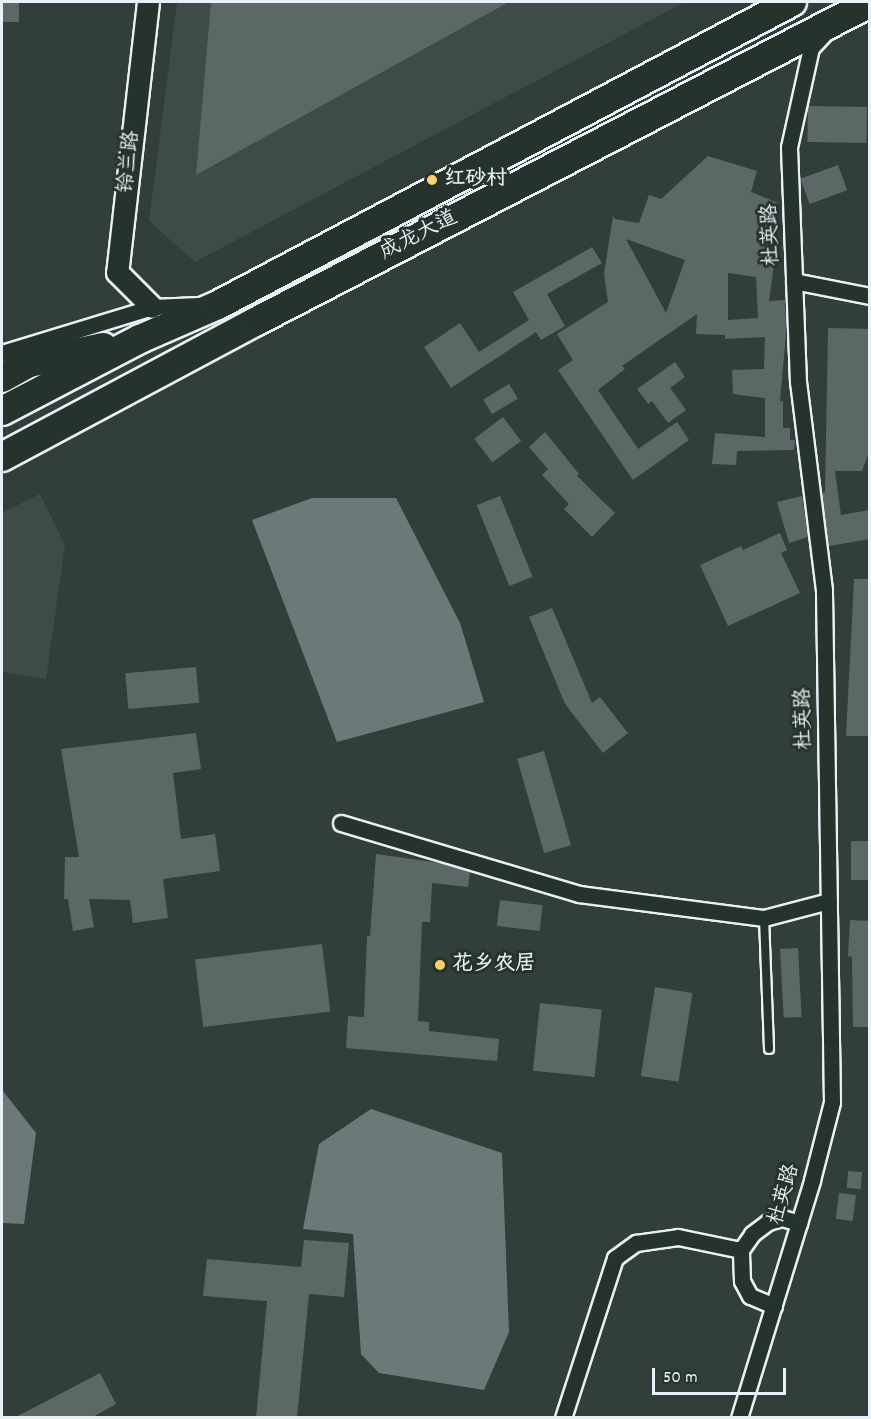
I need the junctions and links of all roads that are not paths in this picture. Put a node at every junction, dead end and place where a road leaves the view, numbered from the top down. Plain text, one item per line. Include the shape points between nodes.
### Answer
1 (148, 2) edge
2 (792, 2) edge
3 (870, 3) edge
4 (836, 20) junction
5 (794, 281) junction
6 (870, 296) edge
7 (218, 305) junction
8 (152, 307) junction
9 (140, 339) junction
10 (2, 353) edge
11 (2, 378) edge
12 (2, 411) edge
13 (2, 457) edge
14 (341, 823) dead end
15 (829, 901) junction
16 (764, 918) junction
17 (769, 1049) dead end
18 (799, 1223) junction
19 (741, 1250) junction
20 (774, 1306) junction
21 (564, 1418) edge
22 (739, 1418) edge

1 - 8 street, 铃兰路 via 117,272
2 - 7 highway, 成龙大道
3 - 4 highway, 成龙大道
4 - 5 street, 杜英路 via 811,48 789,147
4 - 13 highway, 成龙大道
5 - 6 street
5 - 15 street, 杜英路 via 798,382 824,590
7 - 8 street
7 - 9 highway, 成龙大道
8 - 10 street
9 - 11 highway via 29,363
9 - 12 highway, 成龙大道
14 - 16 street via 579,894
15 - 16 street
15 - 18 street, 杜英路 via 832,1102
16 - 17 lane
18 - 19 street via 782,1218 768,1222 752,1234
18 - 20 street, 杜英路
19 - 20 street via 742,1281 750,1296
19 - 21 street via 678,1237 636,1243 615,1258
20 - 22 street, 杜英路

